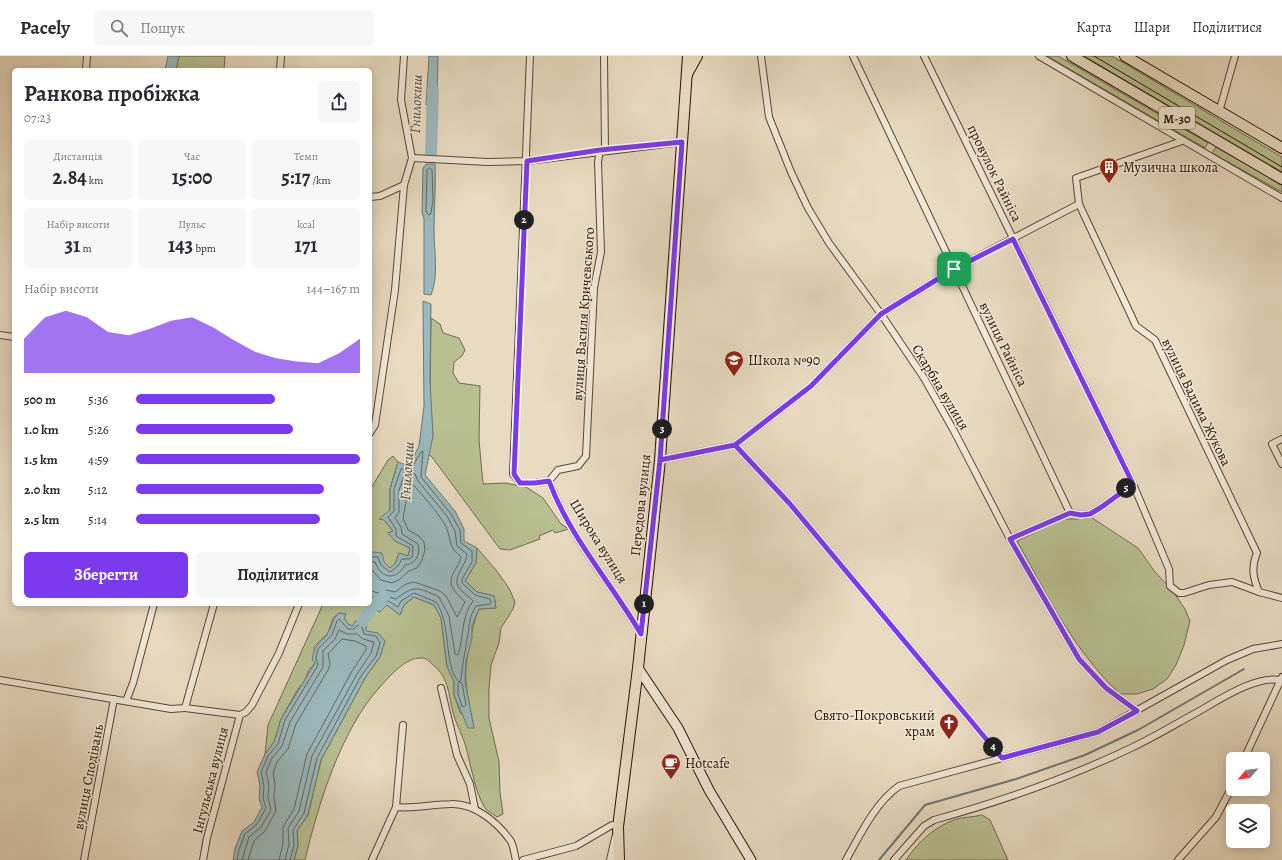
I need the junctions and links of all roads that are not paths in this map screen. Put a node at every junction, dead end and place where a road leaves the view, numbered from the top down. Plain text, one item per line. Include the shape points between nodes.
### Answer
1 (87, 56) edge
2 (281, 56) edge
3 (404, 56) edge
4 (530, 56) edge
5 (604, 56) edge
6 (688, 56) edge
7 (697, 56) edge
8 (761, 56) edge
9 (853, 56) edge
10 (924, 56) edge
11 (1039, 56) edge
12 (1072, 56) edge
13 (1125, 56) edge
14 (1235, 56) edge
15 (86, 68) edge
16 (280, 68) edge
17 (687, 74) junction
18 (1219, 112) junction
19 (1182, 141) junction
20 (682, 142) junction
21 (1282, 148) edge
22 (603, 150) junction
23 (412, 158) junction
24 (527, 161) junction
25 (1282, 179) edge
26 (404, 185) junction
27 (372, 197) edge
28 (1282, 198) edge
29 (1079, 204) junction
30 (1013, 239) junction
31 (954, 269) junction
32 (881, 314) junction
33 (0, 336) edge
34 (12, 337) edge
35 (372, 430) edge
36 (1282, 439) edge
37 (735, 445) junction
38 (660, 460) junction
39 (1282, 464) edge
40 (549, 481) junction
41 (1133, 484) junction
42 (1070, 513) junction
43 (1010, 539) junction
44 (1259, 592) junction
45 (1282, 598) edge
46 (153, 606) edge
47 (213, 606) edge
48 (298, 606) edge
49 (641, 634) junction
50 (1282, 644) edge
51 (638, 668) junction
52 (1281, 679) edge
53 (0, 681) edge
54 (441, 688) dead end
55 (114, 699) junction
56 (126, 701) junction
57 (185, 708) junction
58 (1137, 711) junction
59 (240, 715) junction
60 (403, 725) dead end
61 (1247, 752) edge
62 (1002, 758) junction
63 (1228, 796) edge
64 (396, 807) junction
65 (475, 809) junction
66 (618, 827) junction
67 (84, 860) edge
68 (203, 860) edge
69 (372, 860) edge
70 (516, 860) edge
71 (523, 860) edge
72 (611, 860) edge
73 (619, 860) edge
74 (751, 860) edge
75 (846, 860) edge
76 (894, 860) edge
77 (1178, 860) edge

1 - 15 street
2 - 16 street
3 - 23 street via 401,100
4 - 24 street
5 - 22 street, вулиця Василя Кричевського
6 - 17 main road, Передова вулиця
7 - 17 main road
8 - 32 street, Скарбна вулиця via 769,117 791,172 829,243
9 - 31 street, вулиця Райніса
10 - 30 street, провулок Райніса
11 - 19 street
12 - 25 main road, М-30
13 - 18 main road, М-30
14 - 18 street
17 - 20 main road, Передова вулиця
18 - 21 main road, М-30
19 - 28 street
19 - 29 street, вулиця Вадима Жукова via 1076,178
20 - 22 street
20 - 38 main road, Передова вулиця
22 - 24 street
22 - 40 street, вулиця Василя Кричевського via 598,162 601,252 594,288 586,456 578,466 558,470
23 - 24 street via 488,162
23 - 26 street
24 - 40 street via 514,474 520,483
26 - 27 street via 380,196
26 - 35 street via 394,290 375,425
29 - 30 street
29 - 44 street, вулиця Вадима Жукова via 1136,326 1155,340 1257,553 1252,565
30 - 31 street
30 - 41 street, провулок Райніса
31 - 32 street
31 - 42 street, вулиця Райніса
32 - 37 street via 811,386
32 - 43 street, Скарбна вулиця via 924,378
33 - 34 street
36 - 39 street via 1272,444
37 - 38 street
37 - 62 street via 790,504
38 - 49 main road, Передова вулиця
40 - 49 street, Широка вулиця via 568,522
41 - 42 street via 1090,514
41 - 44 street, провулок Райніса via 1169,569 1170,586 1175,591 1184,593 1209,585 1232,582
42 - 43 street
43 - 58 street, Скарбна вулиця via 1079,659 1106,688
44 - 45 street
46 - 56 street via 133,684
47 - 57 street
48 - 59 street, Інгульська вулиця via 279,653 252,705
49 - 51 main road, Передова вулиця
50 - 58 street via 1252,648
51 - 66 main road, Передова вулиця
51 - 74 main road via 678,728 709,790
52 - 61 street
52 - 76 street via 1250,685 1132,747 1081,769 1005,799 934,820 924,826
53 - 55 street
54 - 65 street via 457,755 470,784
55 - 56 street
55 - 67 street, вулиця Сподівань
56 - 57 street via 171,709
57 - 59 street
58 - 62 street via 1098,732
59 - 68 street, Інгульська вулиця
60 - 64 street
62 - 75 street via 899,786 890,792
63 - 77 street via 1216,817
64 - 65 street via 453,803
64 - 69 street
65 - 70 street via 511,840
66 - 71 street via 612,825 576,846
66 - 72 street, Передова вулиця
66 - 73 main road

